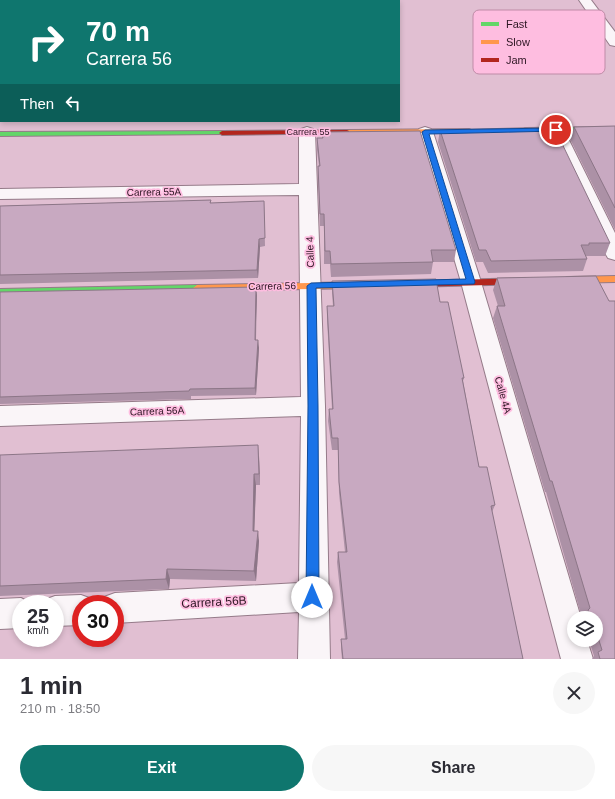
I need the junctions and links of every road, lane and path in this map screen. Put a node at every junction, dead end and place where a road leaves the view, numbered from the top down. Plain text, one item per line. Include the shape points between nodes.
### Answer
1 (584, 0) edge
2 (591, 10) edge
3 (605, 28) edge
4 (615, 42) edge
5 (615, 129) edge
6 (517, 130) edge
7 (556, 130) junction
8 (479, 131) edge
9 (307, 132) junction
10 (425, 132) junction
11 (0, 134) edge
12 (308, 190) junction
13 (0, 194) edge
14 (615, 252) edge
15 (615, 279) edge
16 (554, 280) edge
17 (531, 281) edge
18 (471, 282) junction
19 (375, 284) edge
20 (399, 284) edge
21 (311, 286) junction
22 (0, 292) edge
23 (313, 406) junction
24 (0, 416) edge
25 (312, 597) junction
26 (124, 607) edge
27 (12, 613) edge
28 (0, 614) edge
29 (314, 659) edge
30 (577, 659) edge

1 - 2 street
3 - 4 street
5 - 7 street
6 - 7 street
7 - 14 street
8 - 10 street, Carrera 55
9 - 10 street, Carrera 55
9 - 11 street, Carrera 55
9 - 12 street, Calle 4
10 - 18 street, Calle 4A
12 - 13 street, Carrera 55A
12 - 21 street, Calle 4
15 - 16 street
17 - 18 street
18 - 20 street
18 - 30 street, Calle 4A
19 - 21 street, Carrera 56
21 - 22 street, Carrera 56
21 - 23 street, Calle 4
23 - 24 street, Carrera 56A
23 - 25 street, Calle 4
25 - 26 street, Carrera 56B
25 - 29 street, Calle 4
27 - 28 street

